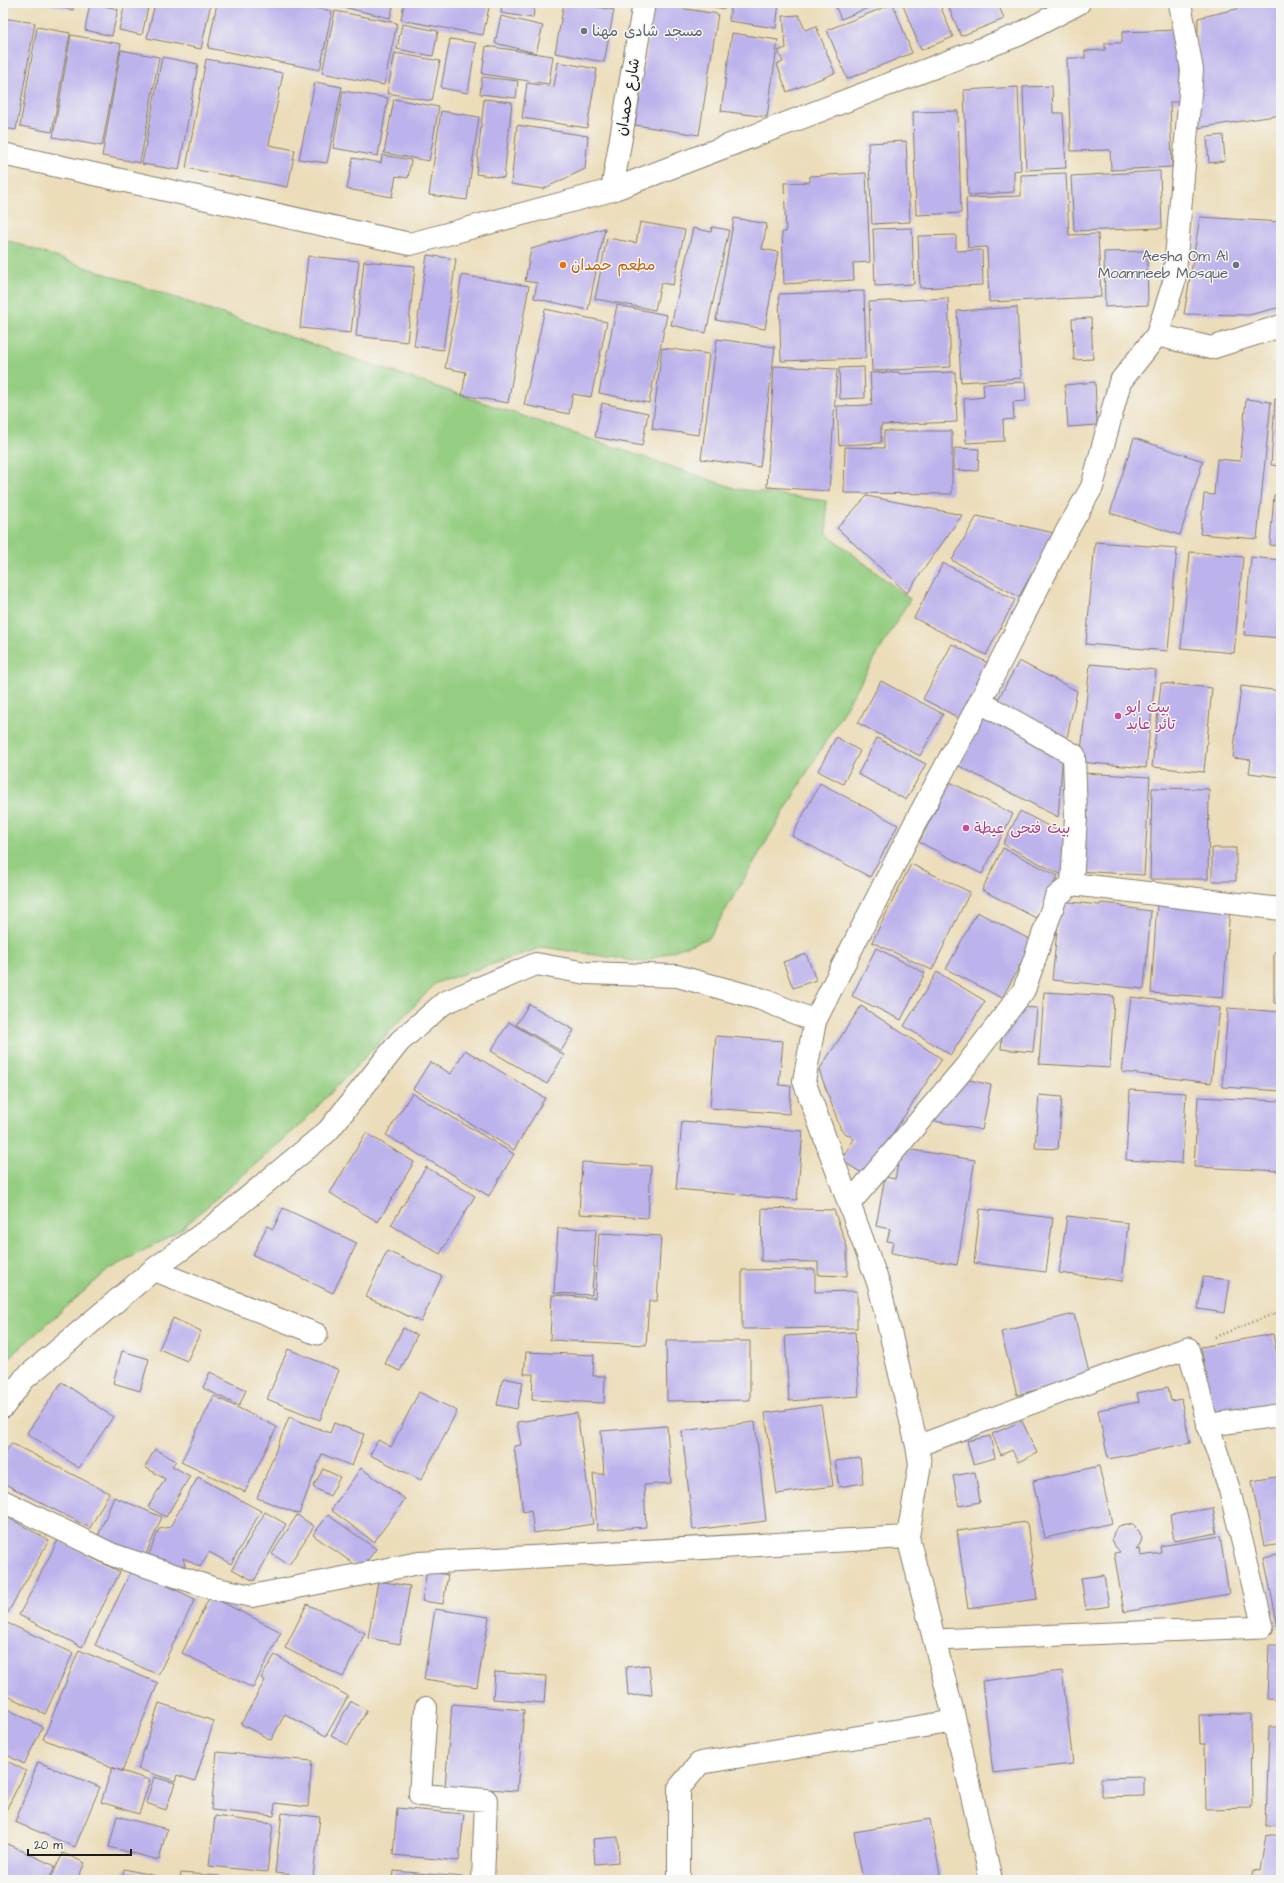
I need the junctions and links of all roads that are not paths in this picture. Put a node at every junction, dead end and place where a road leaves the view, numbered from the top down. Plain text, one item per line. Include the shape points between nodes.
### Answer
1 (644, 3) edge
2 (1080, 3) edge
3 (1180, 3) edge
4 (3, 154) edge
5 (612, 190) junction
6 (1281, 326) edge
7 (1158, 335) junction
8 (980, 702) junction
9 (1072, 884) junction
10 (1281, 909) edge
11 (815, 1021) junction
12 (849, 1204) junction
13 (153, 1270) junction
14 (317, 1334) dead end
15 (3, 1407) edge
16 (1281, 1415) edge
17 (1208, 1425) junction
18 (917, 1446) junction
19 (3, 1501) edge
20 (908, 1537) junction
21 (934, 1640) junction
22 (426, 1708) dead end
23 (955, 1721) junction
24 (483, 1880) edge
25 (679, 1880) edge
26 (991, 1880) edge

1 - 5 street, شارع حمدان
2 - 5 street via 1018,35
3 - 7 street via 1192,70 1174,282
4 - 5 street via 410,244
6 - 7 street via 1211,348
7 - 8 street via 1120,382 1092,487 1064,536
8 - 9 street via 1074,755 1076,817
8 - 11 street via 914,825
9 - 10 street
9 - 12 street via 1056,897 1024,990 966,1066
11 - 12 street via 804,1081
11 - 13 street via 761,999 677,976 586,973 536,964 444,1003 400,1041 328,1131 212,1227
12 - 18 street via 879,1285
13 - 14 lane
13 - 15 street via 24,1379
16 - 17 street
17 - 18 lane via 1188,1348 1118,1371
17 - 21 lane via 1229,1488 1263,1627
18 - 20 street via 920,1464
19 - 20 street via 113,1555 212,1588 252,1596 419,1563
20 - 21 street
21 - 23 street
22 - 24 street via 420,1795 486,1800
23 - 25 street via 700,1763 679,1788
23 - 26 street

